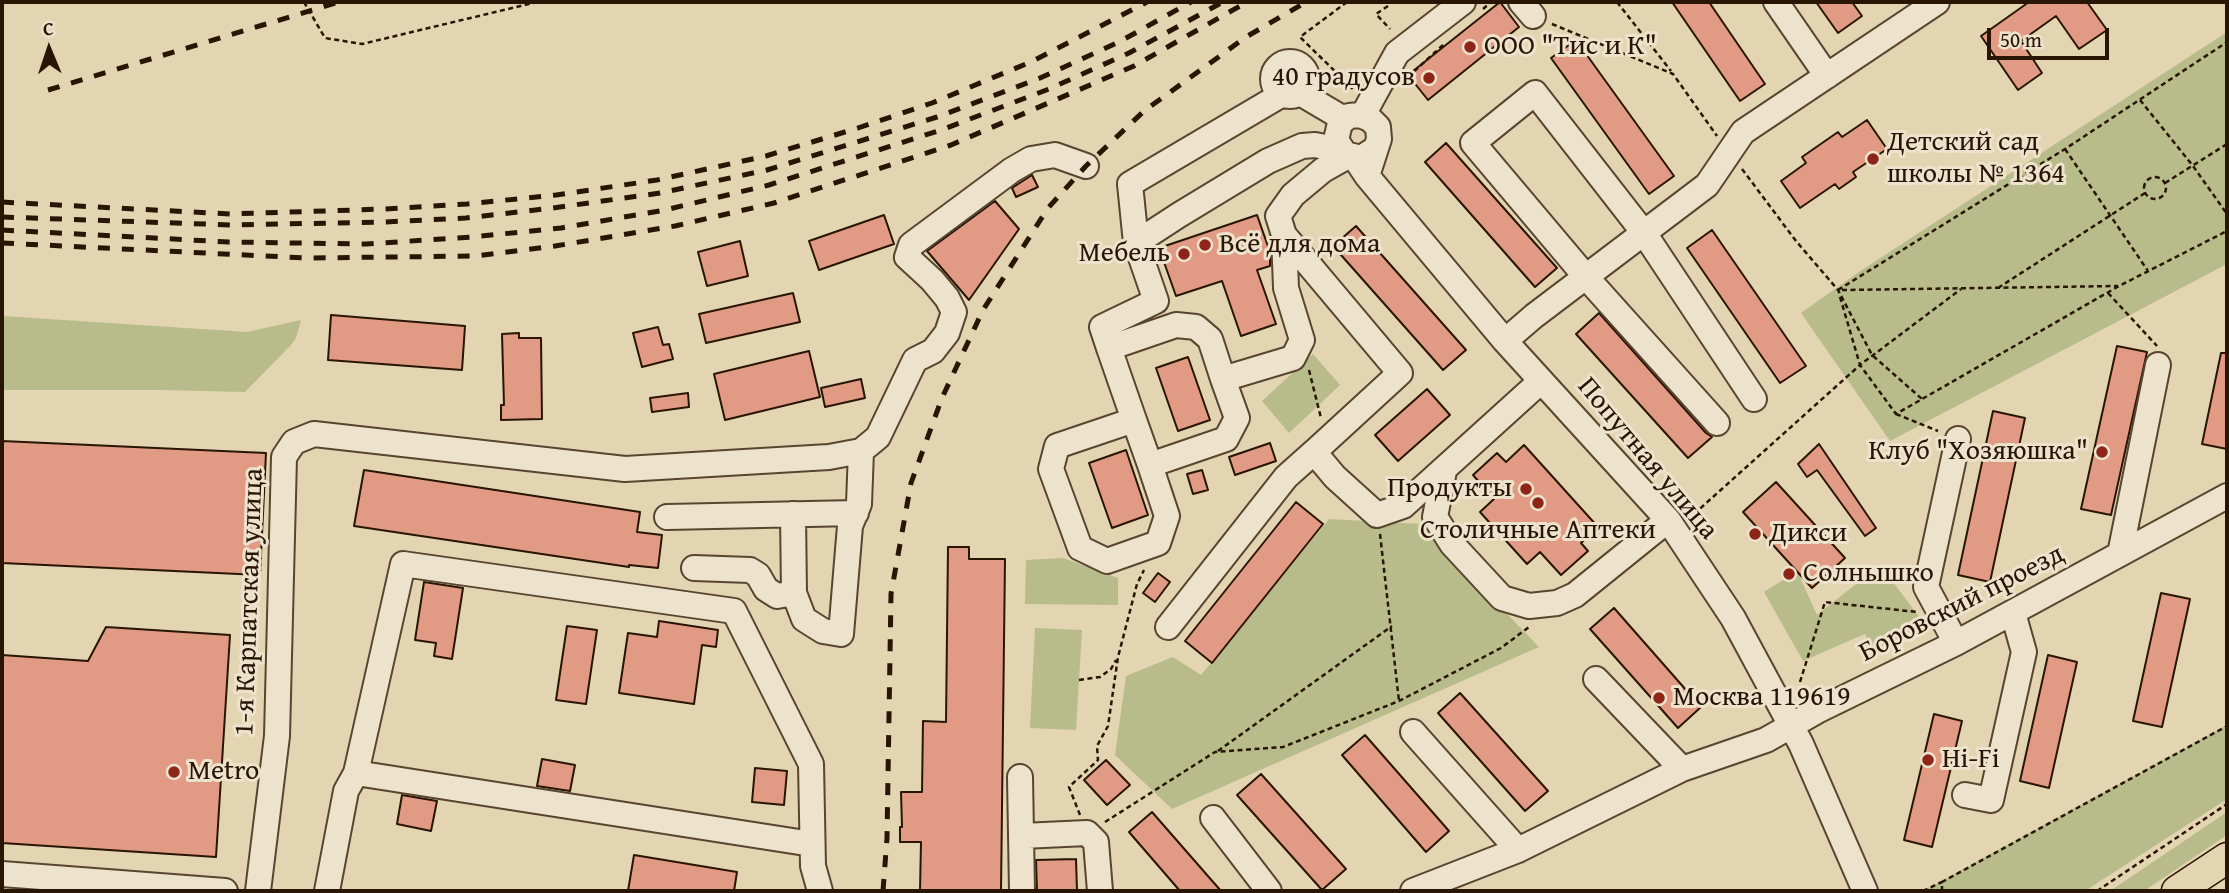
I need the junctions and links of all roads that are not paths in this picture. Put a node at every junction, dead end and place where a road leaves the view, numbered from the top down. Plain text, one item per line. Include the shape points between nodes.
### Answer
1 (1776, 2) edge
2 (1937, 2) edge
3 (1472, 6) edge
4 (1827, 76) junction
5 (1353, 117) junction
6 (1357, 158) junction
7 (1086, 166) dead end
8 (1644, 233) junction
9 (1284, 235) junction
10 (1136, 243) junction
11 (1586, 276) junction
12 (1506, 341) junction
13 (1109, 348) junction
14 (2158, 365) road end
15 (1223, 379) junction
16 (1541, 381) junction
17 (1754, 399) dead end
18 (1134, 420) junction
19 (1717, 423) dead end
20 (1958, 439) road end
21 (1321, 446) junction
22 (861, 452) junction
23 (1150, 465) junction
24 (1444, 471) junction
25 (2227, 496) edge
26 (856, 513) junction
27 (793, 514) junction
28 (667, 517) dead end
29 (1668, 520) junction
30 (2120, 554) junction
31 (694, 568) dead end
32 (794, 593) junction
33 (2013, 613) junction
34 (1168, 627) dead end
35 (1956, 643) junction
36 (1596, 679) dead end
37 (1789, 726) junction
38 (1413, 732) dead end
39 (1682, 769) junction
40 (356, 774) junction
41 (1020, 777) dead end
42 (1965, 795) dead end
43 (1213, 818) dead end
44 (1022, 836) junction
45 (812, 844) junction
46 (1518, 850) junction
47 (2227, 858) edge
48 (2, 874) edge
49 (225, 891) edge
50 (233, 891) edge
51 (258, 891) edge
52 (327, 891) edge
53 (820, 891) edge
54 (1022, 891) edge
55 (1100, 891) edge
56 (1269, 891) edge
57 (1413, 891) edge
58 (1866, 891) edge
59 (2177, 891) edge

1 - 4 street
2 - 4 street
3 - 5 street via 1425,30 1397,53
4 - 8 street via 1743,132 1707,185
5 - 6 street via 1337,128 1336,134
5 - 6 street via 1370,119 1378,127 1379,139
5 - 10 street via 1291,94 1130,184
6 - 9 street via 1323,170 1293,195 1278,216
6 - 10 street via 1315,145 1302,146 1268,161
6 - 12 street, Попутная улица
7 - 22 street via 1055,155 1031,159 911,245 907,257 933,280 954,312 947,333 933,351 915,360 878,437
8 - 11 street
8 - 11 street via 1535,93 1473,143
8 - 17 street
9 - 15 street via 1286,288 1302,340 1293,358
9 - 21 street via 1400,373
10 - 13 street via 1156,301 1102,327
11 - 12 street
11 - 19 street
12 - 16 street, Попутная улица
13 - 15 street via 1176,325 1196,327 1210,339
13 - 18 street
14 - 30 street
15 - 23 street via 1237,418 1226,439
16 - 24 street
16 - 29 street, Попутная улица
18 - 23 street
18 - 23 street via 1057,446 1051,469 1080,548 1107,561 1158,543 1167,516
20 - 35 street via 1926,587
21 - 24 street via 1335,477 1377,515 1403,506
21 - 34 street via 1286,477
22 - 26 street
22 - 51 street, 1-я Карпатская улица via 625,469 314,434 294,442 284,457 277,736
24 - 29 street via 1435,517 1452,544 1502,598 1529,606 1557,603 1575,595
25 - 30 street, Боровский проезд
26 - 27 street
26 - 32 street via 850,526 841,634 823,631 804,619
27 - 28 street
27 - 32 street
29 - 37 street, Попутная улица via 1733,618
30 - 33 street, Боровский проезд
31 - 32 street via 750,570 777,596
33 - 35 street, Боровский проезд
33 - 42 street via 2024,652 1990,800
35 - 37 street, Боровский проезд
36 - 39 street
37 - 39 street, Боровский проезд via 1766,740
37 - 58 street, Попутная улица
38 - 46 street
39 - 46 street, Боровский проезд
40 - 45 street
40 - 45 street via 403,564 734,611 811,764
40 - 52 street via 345,791
41 - 44 street
43 - 56 street
44 - 54 street
44 - 55 street via 1087,833 1096,842
45 - 53 street
46 - 57 street, Боровский проезд
47 - 59 main road
48 - 49 street
49 - 50 street

